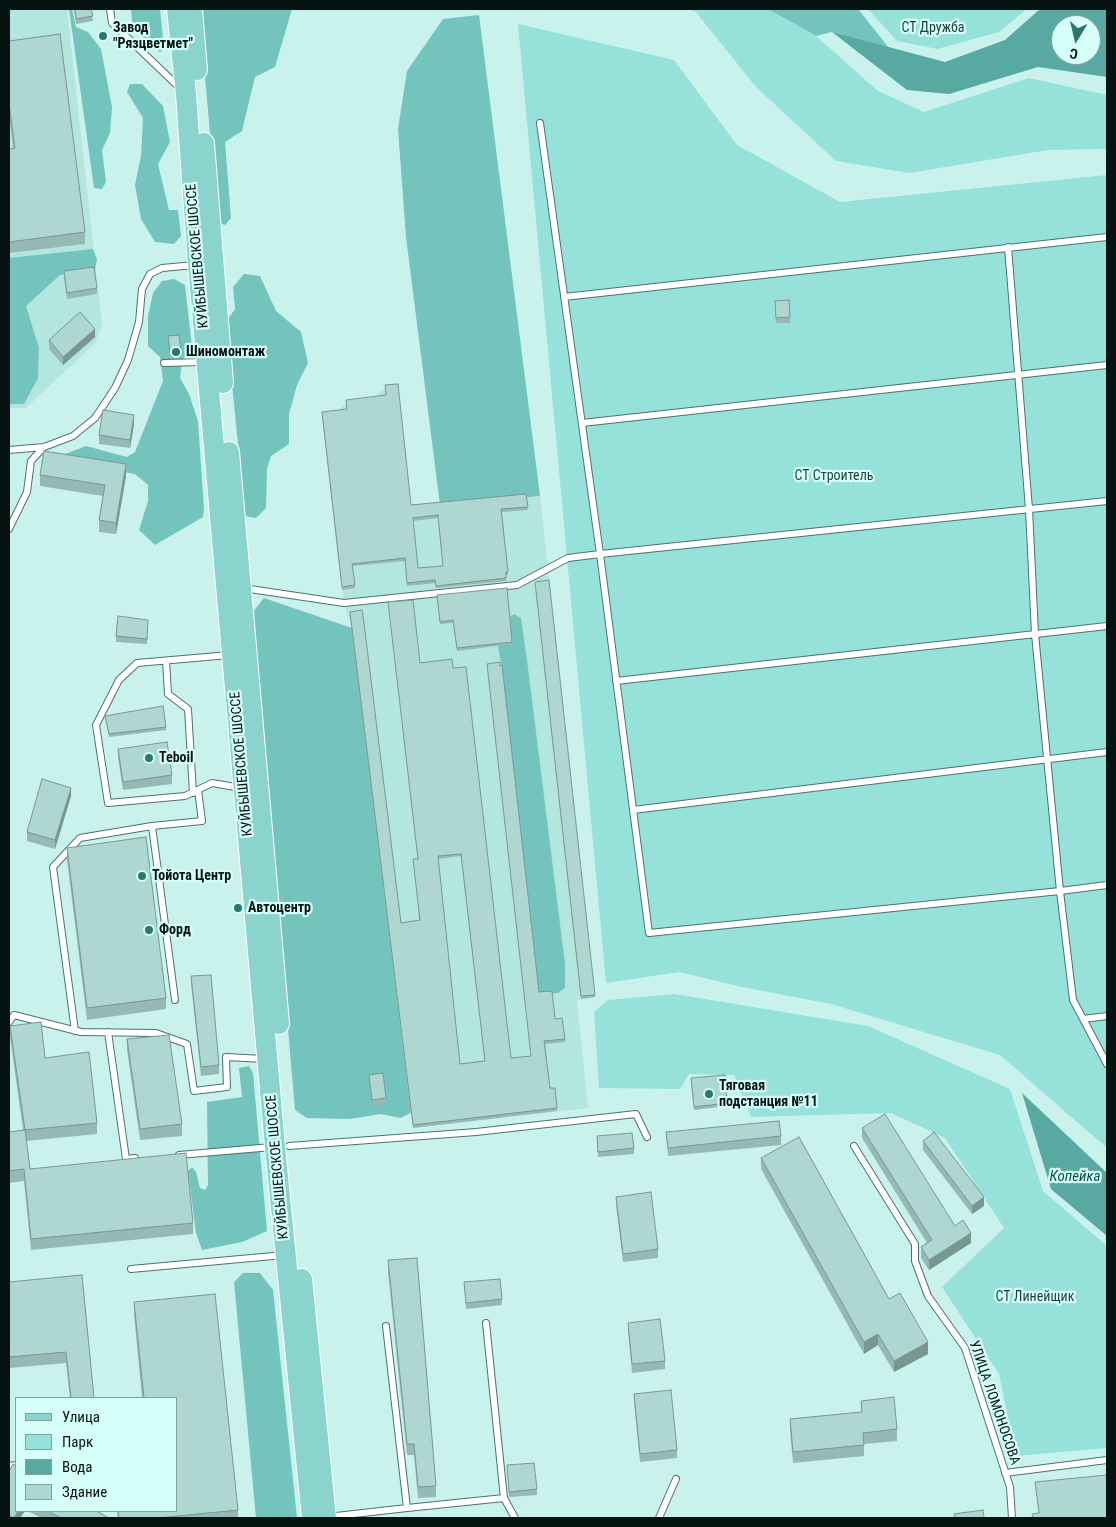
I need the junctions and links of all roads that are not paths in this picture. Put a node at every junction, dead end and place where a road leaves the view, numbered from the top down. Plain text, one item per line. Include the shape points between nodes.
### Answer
1 (110, 9) edge
2 (177, 9) edge
3 (192, 9) edge
4 (186, 94) junction
5 (540, 123) dead end
6 (1107, 237) edge
7 (1008, 247) junction
8 (198, 264) junction
9 (564, 297) junction
10 (207, 361) junction
11 (164, 363) dead end
12 (1107, 366) edge
13 (1019, 376) junction
14 (582, 423) junction
15 (44, 447) junction
16 (9, 450) edge
17 (1107, 500) edge
18 (1030, 509) junction
19 (9, 530) edge
20 (600, 554) junction
21 (242, 588) junction
22 (1107, 626) edge
23 (1035, 634) junction
24 (232, 654) junction
25 (166, 661) junction
26 (616, 680) junction
27 (1107, 752) edge
28 (1048, 760) junction
29 (244, 789) junction
30 (195, 792) junction
31 (633, 810) junction
32 (152, 826) junction
33 (1107, 885) edge
34 (1060, 891) junction
35 (175, 1000) dead end
36 (1107, 1016) edge
37 (1083, 1019) junction
38 (9, 1022) edge
39 (75, 1030) junction
40 (108, 1032) junction
41 (268, 1059) junction
42 (1107, 1064) edge
43 (648, 1136) dead end
44 (282, 1146) junction
45 (854, 1146) dead end
46 (174, 1155) edge
47 (145, 1158) edge
48 (286, 1255) junction
49 (131, 1268) dead end
50 (486, 1323) dead end
51 (386, 1326) dead end
52 (1107, 1460) edge
53 (1005, 1473) junction
54 (676, 1479) dead end
55 (504, 1498) junction
56 (407, 1508) junction
57 (321, 1518) edge
58 (515, 1518) edge
59 (659, 1518) edge
60 (1012, 1518) edge

1 - 4 lane via 112,23
2 - 4 main road, КУЙБЫШЕВСКОЕ ШОССЕ
3 - 21 main road, КУЙБЫШЕВСКОЕ ШОССЕ
4 - 8 main road, КУЙБЫШЕВСКОЕ ШОССЕ
5 - 9 lane
6 - 7 lane
7 - 9 lane
7 - 13 lane
8 - 10 main road, КУЙБЫШЕВСКОЕ ШОССЕ
8 - 15 lane via 162,268 150,274 142,289 139,322 128,360 116,388 95,418 73,436
9 - 14 lane
10 - 11 lane
10 - 24 main road, КУЙБЫШЕВСКОЕ ШОССЕ
12 - 13 lane
13 - 14 lane
13 - 18 lane
14 - 20 lane
15 - 16 lane
15 - 19 lane via 31,461 27,492
17 - 18 lane
18 - 20 lane
18 - 23 lane
20 - 21 lane via 568,558 516,585 344,603
20 - 26 lane
21 - 44 main road, КУЙБЫШЕВСКОЕ ШОССЕ
22 - 23 lane
23 - 26 lane
23 - 28 lane
24 - 25 lane
24 - 29 main road, КУЙБЫШЕВСКОЕ ШОССЕ
25 - 30 lane via 168,694 188,709
25 - 30 lane via 137,663 119,680 96,725 108,802 185,796
26 - 31 lane
27 - 28 lane
28 - 31 lane
28 - 34 lane
29 - 30 lane via 212,783
29 - 41 main road, КУЙБЫШЕВСКОЕ ШОССЕ
30 - 32 lane via 202,821
31 - 34 lane via 649,934
32 - 35 lane
32 - 39 lane via 80,838 53,866
33 - 34 lane
34 - 37 lane via 1073,1000
36 - 37 lane
37 - 42 lane
38 - 39 lane via 14,1015
39 - 40 lane
40 - 41 lane via 156,1033 187,1044 194,1091 227,1087 226,1056
40 - 47 lane via 126,1159
41 - 44 main road, КУЙБЫШЕВСКОЕ ШОССЕ
43 - 44 lane via 636,1114 476,1132
44 - 46 lane
44 - 48 main road, КУЙБЫШЕВСКОЕ ШОССЕ
44 - 57 main road, КУЙБЫШЕВСКОЕ ШОССЕ
45 - 53 lane, УЛИЦА ЛОМОНОСОВА via 915,1244 915,1261 928,1296 965,1348
48 - 49 lane
48 - 57 main road, КУЙБЫШЕВСКОЕ ШОССЕ
50 - 55 lane
51 - 56 lane
52 - 53 lane
53 - 60 lane, УЛИЦА ЛОМОНОСОВА via 1010,1487
54 - 59 lane
55 - 56 lane
55 - 58 lane
56 - 57 lane

